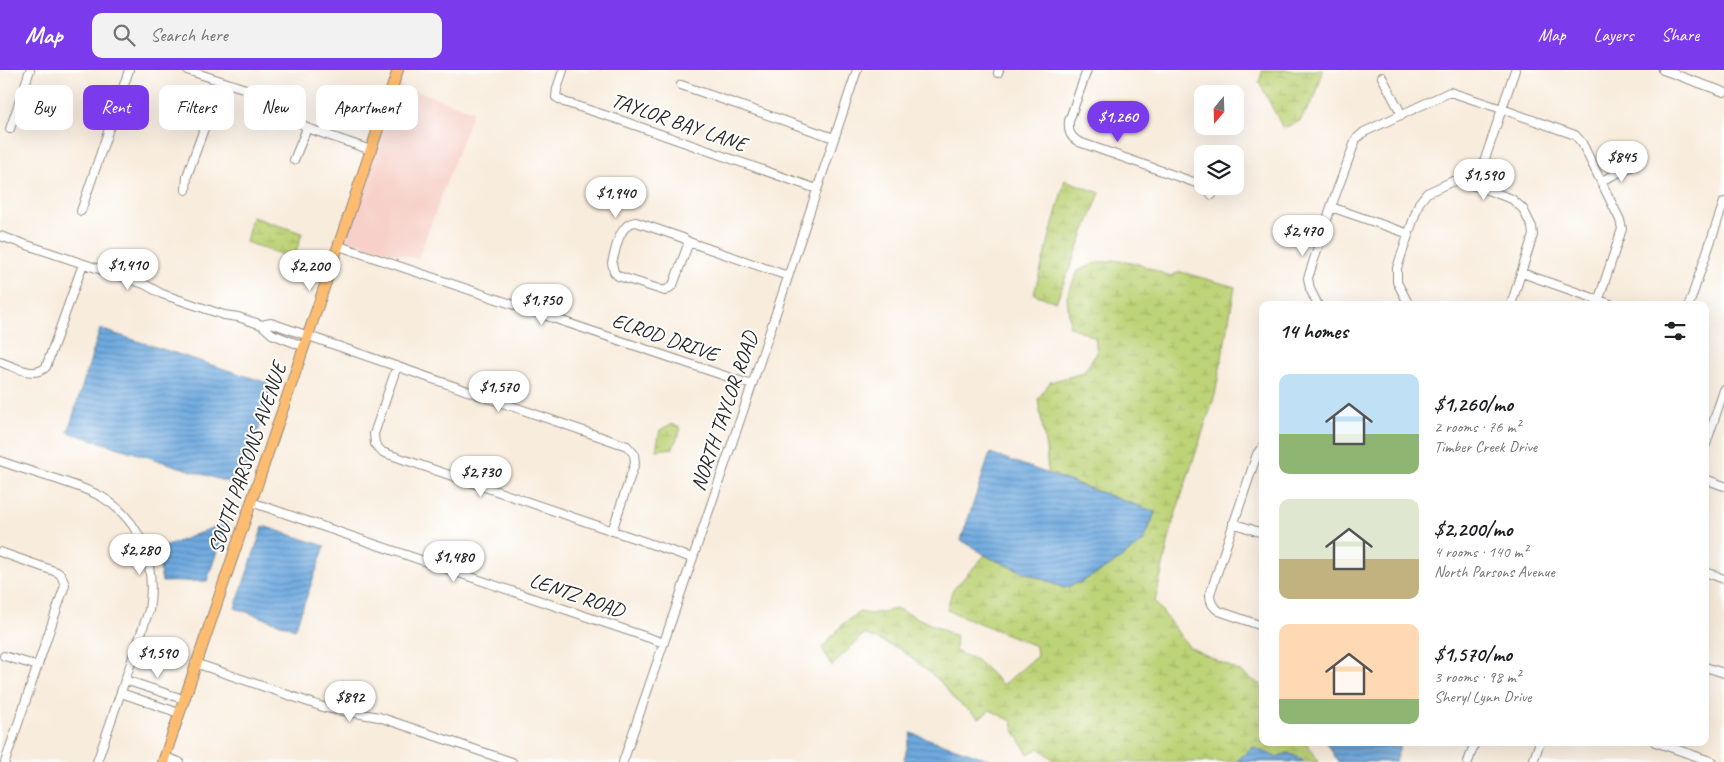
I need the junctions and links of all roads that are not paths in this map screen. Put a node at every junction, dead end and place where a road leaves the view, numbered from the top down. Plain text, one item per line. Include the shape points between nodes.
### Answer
1 (30, 70) edge
2 (128, 70) edge
3 (187, 70) edge
4 (398, 70) edge
5 (563, 70) edge
6 (857, 70) edge
7 (1087, 70) edge
8 (1515, 70) edge
9 (1668, 71) edge
10 (1382, 77) dead end
11 (221, 81) junction
12 (681, 85) dead end
13 (1724, 92) edge
14 (1502, 108) junction
15 (1402, 114) junction
16 (307, 128) junction
17 (10, 129) dead end
18 (834, 138) junction
19 (371, 150) junction
20 (294, 160) dead end
21 (1633, 166) dead end
22 (1601, 181) junction
23 (1194, 183) edge
24 (1476, 186) junction
25 (817, 189) junction
26 (186, 190) dead end
27 (1724, 202) edge
28 (1331, 207) junction
29 (81, 211) dead end
30 (1409, 234) junction
31 (0, 236) edge
32 (689, 242) junction
33 (339, 246) junction
34 (83, 264) junction
35 (1522, 273) junction
36 (788, 276) junction
37 (1316, 301) edge
38 (1407, 301) edge
39 (1512, 301) edge
40 (1593, 301) edge
41 (1599, 301) edge
42 (1690, 301) edge
43 (262, 325) junction
44 (308, 336) junction
45 (305, 346) junction
46 (0, 362) edge
47 (397, 366) junction
48 (752, 385) junction
49 (1724, 390) edge
50 (1709, 435) edge
51 (1259, 451) edge
52 (0, 461) edge
53 (1709, 480) edge
54 (1724, 486) edge
55 (251, 502) junction
56 (1233, 523) junction
57 (612, 531) junction
58 (1259, 532) edge
59 (0, 552) edge
60 (692, 558) junction
61 (1709, 573) edge
62 (1724, 579) edge
63 (1259, 625) edge
64 (664, 643) junction
65 (4, 656) dead end
66 (195, 663) junction
67 (38, 666) junction
68 (1709, 668) edge
69 (1724, 673) edge
70 (125, 680) junction
71 (121, 694) junction
72 (184, 699) junction
73 (179, 713) junction
74 (1474, 746) edge
75 (1539, 746) edge
76 (1667, 746) edge
77 (164, 759) edge
78 (5, 762) edge
79 (97, 762) edge
80 (179, 762) edge
81 (512, 762) edge
82 (623, 762) edge
83 (1468, 762) edge
84 (1533, 762) edge
85 (1713, 762) edge

1 - 17 street
2 - 29 street
3 - 11 street
4 - 19 main road, SOUTH PARSONS AVENUE
5 - 25 street, TAYLOR BAY LANE via 556,97 564,102
6 - 18 street, NORTH TAYLOR ROAD
7 - 23 street via 1069,121 1068,128 1074,139
8 - 14 street
9 - 13 street
10 - 15 street
11 - 16 street via 267,99
11 - 26 street via 187,176
12 - 18 street
14 - 15 street via 1450,92
14 - 22 street via 1575,135
14 - 24 street
15 - 28 street via 1356,139
16 - 19 street
16 - 20 street
18 - 25 street, NORTH TAYLOR ROAD
19 - 33 main road, SOUTH PARSONS AVENUE
21 - 22 street
22 - 41 street via 1622,230
24 - 30 street via 1453,182 1427,193 1419,203
24 - 35 street via 1512,199 1523,209 1533,235
25 - 36 street, NORTH TAYLOR ROAD
27 - 42 street
28 - 30 street
28 - 37 street via 1308,278
30 - 38 street via 1397,268 1397,282
31 - 34 street
32 - 32 street via 631,222 623,227 612,268 618,276 664,291 673,285
32 - 36 street
33 - 44 main road, SOUTH PARSONS AVENUE
33 - 48 street, ELROD DRIVE
34 - 43 street via 144,284 162,294
34 - 46 street via 46,367 32,373
35 - 39 street
35 - 40 street
36 - 48 street, NORTH TAYLOR ROAD
43 - 44 street via 271,324
43 - 45 street via 272,334
44 - 45 main road, SOUTH PARSONS AVENUE
44 - 47 street
45 - 55 main road, SOUTH PARSONS AVENUE
47 - 57 street via 627,446 634,454 635,463
47 - 57 street via 374,434 378,449
48 - 60 street, NORTH TAYLOR ROAD
49 - 50 street
51 - 56 street
52 - 70 street via 101,497 116,508 137,533 149,562 152,593
53 - 54 street
55 - 64 street, LENTZ ROAD
55 - 66 main road, SOUTH PARSONS AVENUE
56 - 58 street
56 - 63 street via 1210,599 1219,611
57 - 60 street
59 - 67 street via 57,572 63,580 64,590
60 - 64 street, NORTH TAYLOR ROAD
61 - 62 street
64 - 82 street, NORTH TAYLOR ROAD
65 - 67 street
66 - 72 main road, SOUTH PARSONS AVENUE
66 - 81 street via 326,708 379,717
67 - 78 street
68 - 69 street
70 - 71 street
70 - 72 street
71 - 73 street
71 - 79 street
72 - 73 main road, SOUTH PARSONS AVENUE
73 - 77 main road, SOUTH PARSONS AVENUE
74 - 83 street
75 - 84 street
76 - 85 street
77 - 80 street

